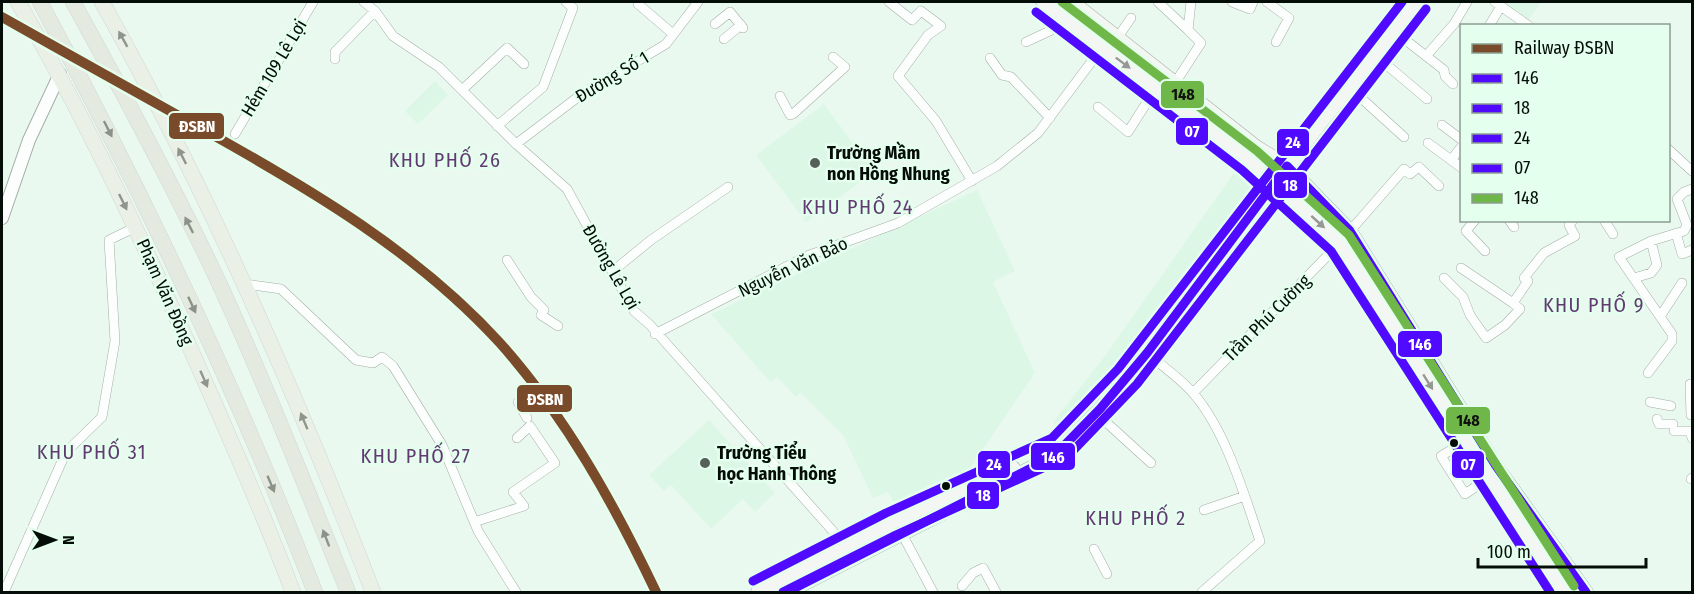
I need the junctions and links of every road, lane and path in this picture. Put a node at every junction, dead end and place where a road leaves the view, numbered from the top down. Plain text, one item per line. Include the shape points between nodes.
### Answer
1 (18, 2) edge
2 (40, 2) edge
3 (73, 2) edge
4 (102, 2) edge
5 (313, 2) edge
6 (364, 2) edge
7 (566, 2) edge
8 (639, 2) edge
9 (698, 2) edge
10 (889, 2) edge
11 (1043, 2) edge
12 (1072, 2) edge
13 (1158, 2) edge
14 (1191, 2) edge
15 (1232, 2) edge
16 (1268, 2) edge
17 (1417, 2) edge
18 (1467, 2) edge
19 (1498, 4) edge
20 (1252, 5) edge
21 (375, 10) junction
22 (1131, 18) dead end
23 (1069, 22) junction
24 (715, 24) dead end
25 (1490, 24) edge
26 (1526, 24) edge
27 (1188, 30) junction
28 (1394, 31) junction
29 (673, 34) junction
30 (1115, 35) junction
31 (724, 39) dead end
32 (1026, 42) dead end
33 (1276, 42) dead end
34 (1102, 48) junction
35 (1375, 55) junction
36 (1426, 56) junction
37 (833, 57) dead end
38 (990, 58) dead end
39 (335, 59) dead end
40 (524, 64) dead end
41 (60, 74) junction
42 (1175, 83) junction
43 (1453, 84) dead end
44 (1349, 87) junction
45 (1156, 88) junction
46 (462, 90) junction
47 (780, 96) dead end
48 (1427, 99) dead end
49 (1098, 107) dead end
50 (1050, 118) junction
51 (1442, 125) dead end
52 (497, 126) junction
53 (235, 134) dead end
54 (1404, 137) dead end
55 (1460, 139) edge
56 (1428, 143) dead end
57 (516, 144) junction
58 (1460, 147) edge
59 (1670, 151) edge
60 (1451, 160) junction
61 (1287, 166) junction
62 (1460, 167) edge
63 (1692, 169) edge
64 (972, 181) junction
65 (1275, 183) junction
66 (1439, 186) dead end
67 (728, 187) dead end
68 (1692, 189) edge
69 (2, 218) edge
70 (1473, 222) edge
71 (1571, 222) edge
72 (1604, 222) edge
73 (136, 227) junction
74 (1350, 231) junction
75 (1676, 233) junction
76 (1613, 234) dead end
77 (1651, 241) junction
78 (1340, 243) junction
79 (1692, 250) edge
80 (1485, 251) dead end
81 (507, 260) dead end
82 (1461, 268) dead end
83 (613, 271) junction
84 (1444, 278) dead end
85 (1634, 278) junction
86 (1682, 283) dead end
87 (245, 284) junction
88 (1513, 303) junction
89 (1661, 315) junction
90 (237, 324) junction
91 (558, 326) dead end
92 (655, 334) junction
93 (1147, 353) junction
94 (1648, 373) dead end
95 (1690, 384) dead end
96 (1193, 393) junction
97 (530, 395) dead end
98 (1650, 402) dead end
99 (1692, 402) edge
100 (1671, 406) dead end
101 (1452, 408) junction
102 (1096, 412) junction
103 (1691, 415) edge
104 (527, 418) dead end
105 (1657, 420) dead end
106 (517, 438) dead end
107 (1692, 438) edge
108 (1466, 441) junction
109 (1059, 448) junction
110 (1151, 463) dead end
111 (1489, 478) junction
112 (1245, 496) junction
113 (1204, 510) dead end
114 (474, 522) junction
115 (901, 532) junction
116 (1094, 549) dead end
117 (851, 552) junction
118 (1107, 574) dead end
119 (962, 586) dead end
120 (4, 592) edge
121 (293, 592) edge
122 (315, 592) edge
123 (348, 592) edge
124 (373, 592) edge
125 (516, 592) edge
126 (758, 592) edge
127 (787, 592) edge
128 (933, 592) edge
129 (996, 592) edge
130 (1202, 592) edge
131 (1564, 592) edge
132 (1586, 592) edge

1 - 41 main road, Phạm Văn Đồng
2 -> 122 highway, Phạm Văn Đồng via 147,208 231,389
90 -> 3 highway via 129,105
87 -> 4 main road via 144,76
5 - 53 street, Hẻm 109 Lê Lợi
6 - 21 street, Đường Lê Lợi
7 - 52 street via 573,8 543,87
8 - 29 street
9 - 29 street, Đường Số 1
10 - 64 street via 912,20 921,11 941,26 928,34 897,76 936,121
11 - 23 main road
12 - 30 main road
13 - 27 street
14 - 27 street
15 - 20 street
16 - 33 street via 1289,18
17 - 28 main road
18 - 36 street
19 - 25 street
19 - 26 street
21 - 39 street via 335,52
21 - 46 street, Đường Lê Lợi via 393,36 439,67
22 - 30 street, Nguyễn Văn Bảo
23 - 32 street
23 - 34 main road
24 - 31 street via 730,12 742,27
27 - 42 street via 1201,43
28 - 35 main road
28 - 36 street
29 - 57 street, Đường Số 1 via 666,44 578,97
30 - 34 street, Nguyễn Văn Bảo
30 - 42 main road
34 -> 45 main road
34 - 50 street, Nguyễn Văn Bảo
35 - 44 main road
35 - 48 street
36 - 43 street via 1444,70 1444,76
37 - 47 street via 845,67 793,114 790,115
38 - 50 street via 1002,75 1011,77
40 - 46 street via 507,48
41 - 69 street via 29,140
41 -> 73 main road, Phạm Văn Đồng
42 - 61 main road via 1256,147
44 - 54 street
44 - 61 main road
45 - 49 street via 1128,132
45 - 65 main road
46 - 52 street, Đường Lê Lợi
50 - 64 street, Nguyễn Văn Bảo via 1030,141
51 - 55 street
52 - 57 street, Đường Lê Lợi
56 - 60 street
57 - 83 street, Đường Lê Lợi via 567,189
58 - 60 street
59 - 63 street
60 - 62 street
61 - 65 main road
61 - 74 main road
64 - 92 street, Nguyễn Văn Bảo via 898,223 807,256
65 -> 78 main road
65 - 93 main road
66 - 74 street via 1419,167 1410,174 1404,169
67 - 83 street
68 - 75 street via 1677,199 1687,225 1684,231
70 - 80 street via 1466,231
71 - 88 street via 1569,225 1575,236 1544,253
72 - 76 street
73 - 120 street via 109,240 115,341 102,417 66,452
73 -> 121 main road, Phạm Văn Đồng via 258,502
74 - 101 main road
75 - 77 street
75 - 79 street via 1682,254
77 - 85 street via 1657,265 1651,273
77 - 85 street via 1619,257
78 - 96 street, Trần Phú Cường
78 -> 101 main road
81 - 91 street via 544,310 541,315
82 - 88 street
83 - 92 street, Đường Lê Lợi via 634,311
84 - 88 street via 1463,297 1486,338 1520,309
85 - 89 street via 1656,314
86 - 89 street
87 - 90 main road
87 - 114 street via 280,289 356,360 373,363 382,357 393,366 442,445
124 -> 87 main road
89 - 94 street via 1672,341
123 -> 90 highway
92 - 117 street, Đường Lê Lợi
93 - 96 street
93 - 102 main road
95 - 99 street
96 - 112 street via 1213,424
97 - 104 street via 518,402
98 - 100 street
99 - 103 street
101 - 108 main road
101 - 132 main road
102 - 109 main road
102 - 110 street
105 - 107 street via 1659,424 1690,431
106 - 114 street via 530,426 555,463 513,492 525,506
108 - 111 main road
108 - 111 street via 1441,456 1465,495
109 - 115 main road via 1053,457
109 - 117 main road
111 - 131 main road
112 - 113 street
112 - 130 street via 1260,541
114 - 125 street
115 - 117 main road
115 - 128 street
116 - 118 street
117 - 126 main road
117 - 127 main road
119 - 129 street via 983,568

